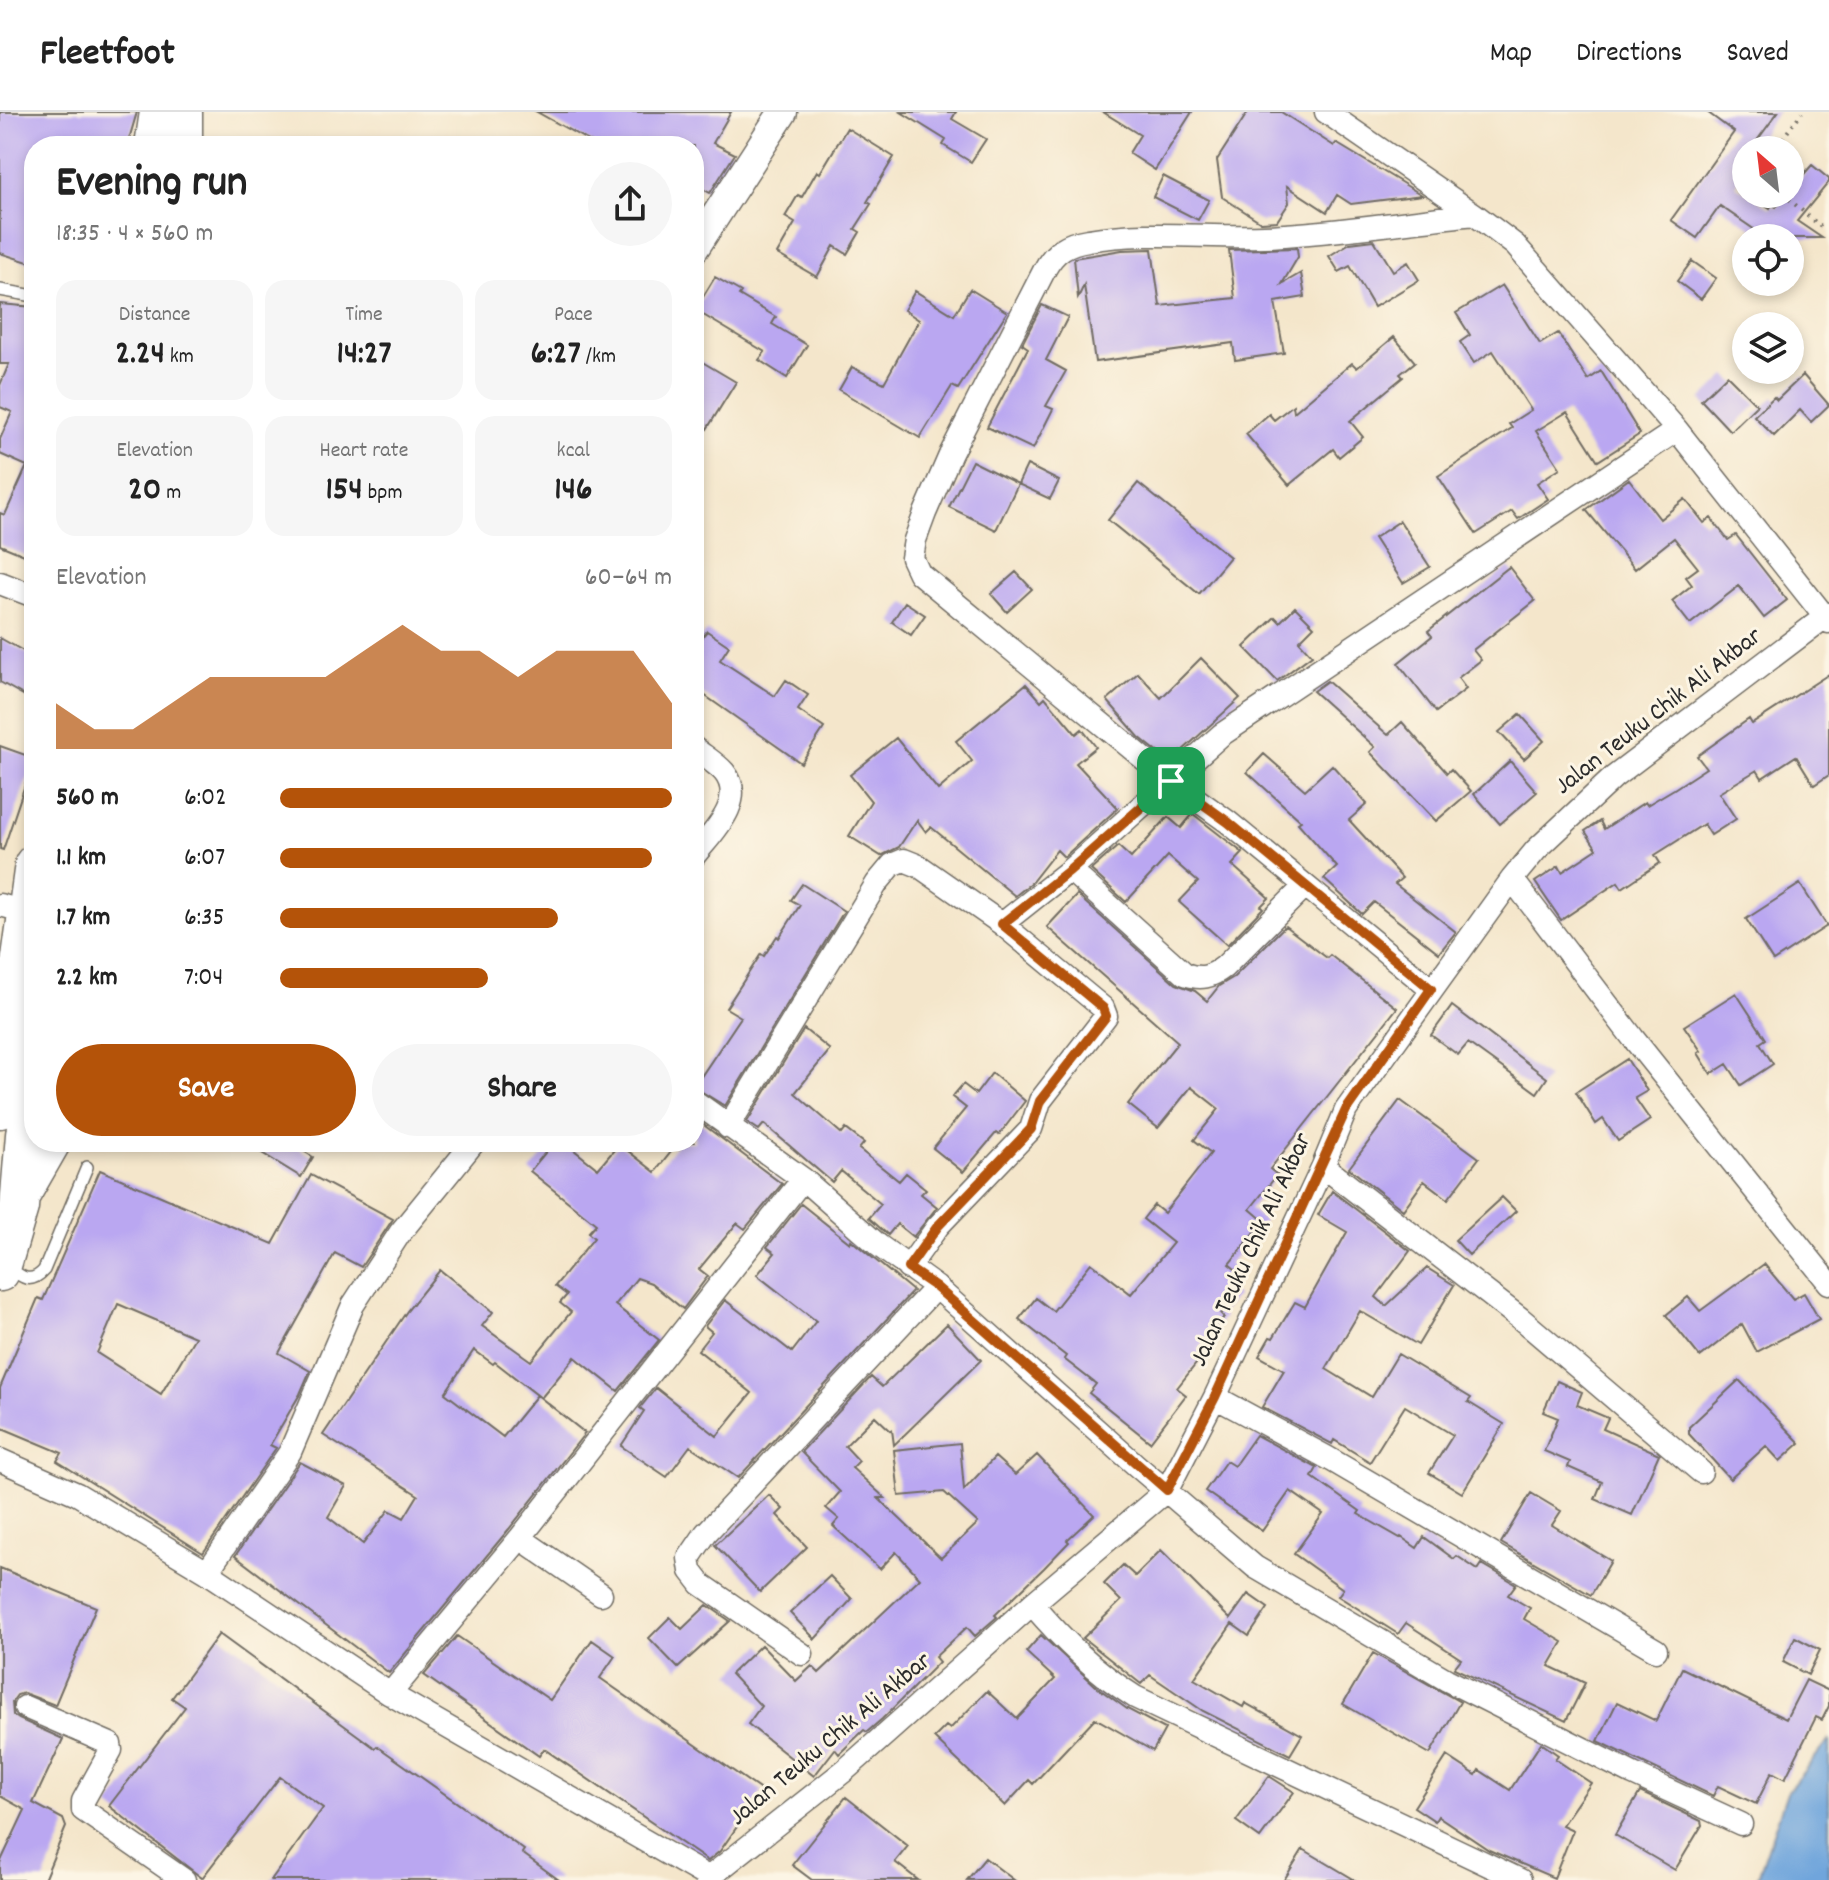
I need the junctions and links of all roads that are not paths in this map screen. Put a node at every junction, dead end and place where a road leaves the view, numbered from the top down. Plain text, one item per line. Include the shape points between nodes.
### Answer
1 (159, 112) edge
2 (183, 112) edge
3 (1326, 112) edge
4 (776, 115) edge
5 (155, 136) edge
6 (183, 136) edge
7 (1474, 214) junction
8 (704, 233) edge
9 (0, 290) edge
10 (24, 294) edge
11 (1677, 430) junction
12 (0, 583) edge
13 (24, 592) edge
14 (1828, 618) edge
15 (704, 756) edge
16 (1171, 781) junction
17 (704, 843) edge
18 (1070, 870) junction
19 (1512, 879) junction
20 (24, 885) edge
21 (1304, 887) junction
22 (13, 909) edge
23 (1002, 924) junction
24 (1431, 989) junction
25 (0, 1109) edge
26 (704, 1109) edge
27 (728, 1127) junction
28 (24, 1147) edge
29 (51, 1152) edge
30 (466, 1152) edge
31 (1323, 1166) junction
32 (87, 1167) dead end
33 (803, 1179) junction
34 (19, 1207) junction
35 (2, 1268) edge
36 (908, 1268) junction
37 (1829, 1283) edge
38 (936, 1287) junction
39 (1215, 1397) junction
40 (0, 1460) edge
41 (1701, 1472) dead end
42 (1167, 1490) junction
43 (520, 1538) junction
44 (207, 1572) junction
45 (601, 1594) dead end
46 (1032, 1604) junction
47 (1656, 1650) dead end
48 (802, 1654) dead end
49 (390, 1694) junction
50 (25, 1707) dead end
51 (1741, 1824) dead end
52 (709, 1879) edge
53 (184, 1880) edge
54 (1520, 1880) edge

1 - 5 highway
2 - 6 highway
3 - 7 street, Jalan Teuku Chik Ali Akbar
4 - 8 street
7 - 11 street, Jalan Teuku Chik Ali Akbar via 1515,245
7 - 16 street via 1284,235 1088,240 1057,251 1045,269 930,501 915,540 913,566
9 - 10 lane
11 - 14 street, Jalan Teuku Chik Ali Akbar
11 - 16 street via 1221,735
12 - 13 street
14 - 19 street, Jalan Teuku Chik Ali Akbar via 1614,777
15 - 17 street via 730,780 733,797
16 - 18 street
16 - 21 street
18 - 21 street via 1185,974 1198,977 1224,967
18 - 23 street
19 - 24 street, Jalan Teuku Chik Ali Akbar
19 - 37 street
20 - 22 highway
21 - 24 street
22 - 25 highway
23 - 27 street via 919,866 904,860 892,865
23 - 36 street via 1103,1008 1106,1016 1040,1101 1031,1129 938,1226
24 - 31 street, Jalan Teuku Chik Ali Akbar via 1346,1110
26 - 27 street
27 - 33 street
28 - 34 highway
29 - 34 street
30 - 44 street via 400,1233 353,1305 290,1452
31 - 39 street, Jalan Teuku Chik Ali Akbar
31 - 41 street via 1521,1319
32 - 35 lane via 44,1270 35,1279 26,1279
33 - 36 street
33 - 43 street
34 - 35 highway
36 - 38 street
38 - 42 street
38 - 48 street via 706,1533 689,1558 701,1584
39 - 42 street, Jalan Teuku Chik Ali Akbar
39 - 47 street
40 - 44 street via 77,1494
42 - 46 street, Jalan Teuku Chik Ali Akbar
42 - 51 street via 1255,1567 1447,1680
43 - 45 street
43 - 49 street
44 - 49 street
46 - 52 street, Jalan Teuku Chik Ali Akbar via 844,1771
46 - 54 street via 1080,1656 1147,1703
49 - 52 street
50 - 53 street via 110,1744 83,1810

